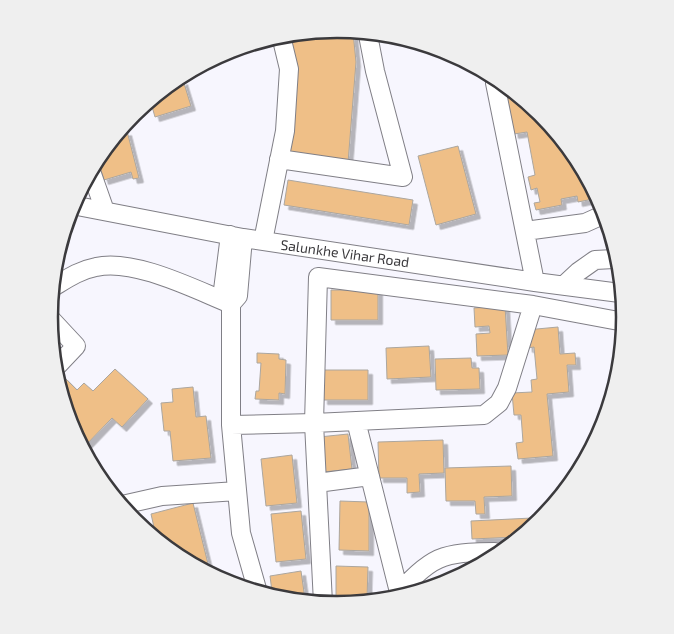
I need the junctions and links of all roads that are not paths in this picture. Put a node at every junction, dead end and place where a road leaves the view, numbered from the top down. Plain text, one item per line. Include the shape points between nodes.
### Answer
1 (369, 40) edge
2 (283, 43) edge
3 (496, 88) edge
4 (279, 159) junction
5 (94, 179) edge
6 (80, 207) edge
7 (105, 212) junction
8 (598, 217) edge
9 (525, 231) junction
10 (237, 236) junction
11 (263, 241) junction
12 (610, 259) edge
13 (535, 282) junction
14 (60, 283) edge
15 (564, 285) junction
16 (615, 292) edge
17 (231, 304) junction
18 (533, 305) junction
19 (616, 321) edge
20 (58, 327) edge
21 (61, 361) edge
22 (356, 421) junction
23 (314, 423) junction
24 (231, 425) junction
25 (370, 476) junction
26 (317, 483) junction
27 (237, 491) junction
28 (128, 503) edge
29 (487, 552) edge
30 (256, 584) edge
31 (405, 588) edge
32 (406, 588) edge
33 (323, 596) edge

1 - 4 street via 403,177
2 - 4 street via 289,68 285,130
3 - 9 street
4 - 11 street
5 - 7 street
6 - 7 street, Salunkhe Vihar Road
7 - 10 street, Salunkhe Vihar Road
8 - 9 street via 584,222
9 - 13 street
10 - 11 street, Salunkhe Vihar Road
10 - 17 street via 223,290
11 - 13 street, Salunkhe Vihar Road
12 - 15 street via 595,260
13 - 15 street, Salunkhe Vihar Road
14 - 17 street via 75,273 98,266 120,265 160,275
15 - 16 street, Salunkhe Vihar Road
17 - 24 street
18 - 19 street
18 - 22 street via 507,388 500,403 484,415
18 - 23 street via 318,277
20 - 21 street via 76,346
22 - 23 street
22 - 25 street
23 - 24 street
23 - 26 street
24 - 27 street
25 - 26 street
25 - 31 street
26 - 33 street
27 - 28 street via 162,496
27 - 30 street via 241,533
29 - 32 street via 443,557 419,572

